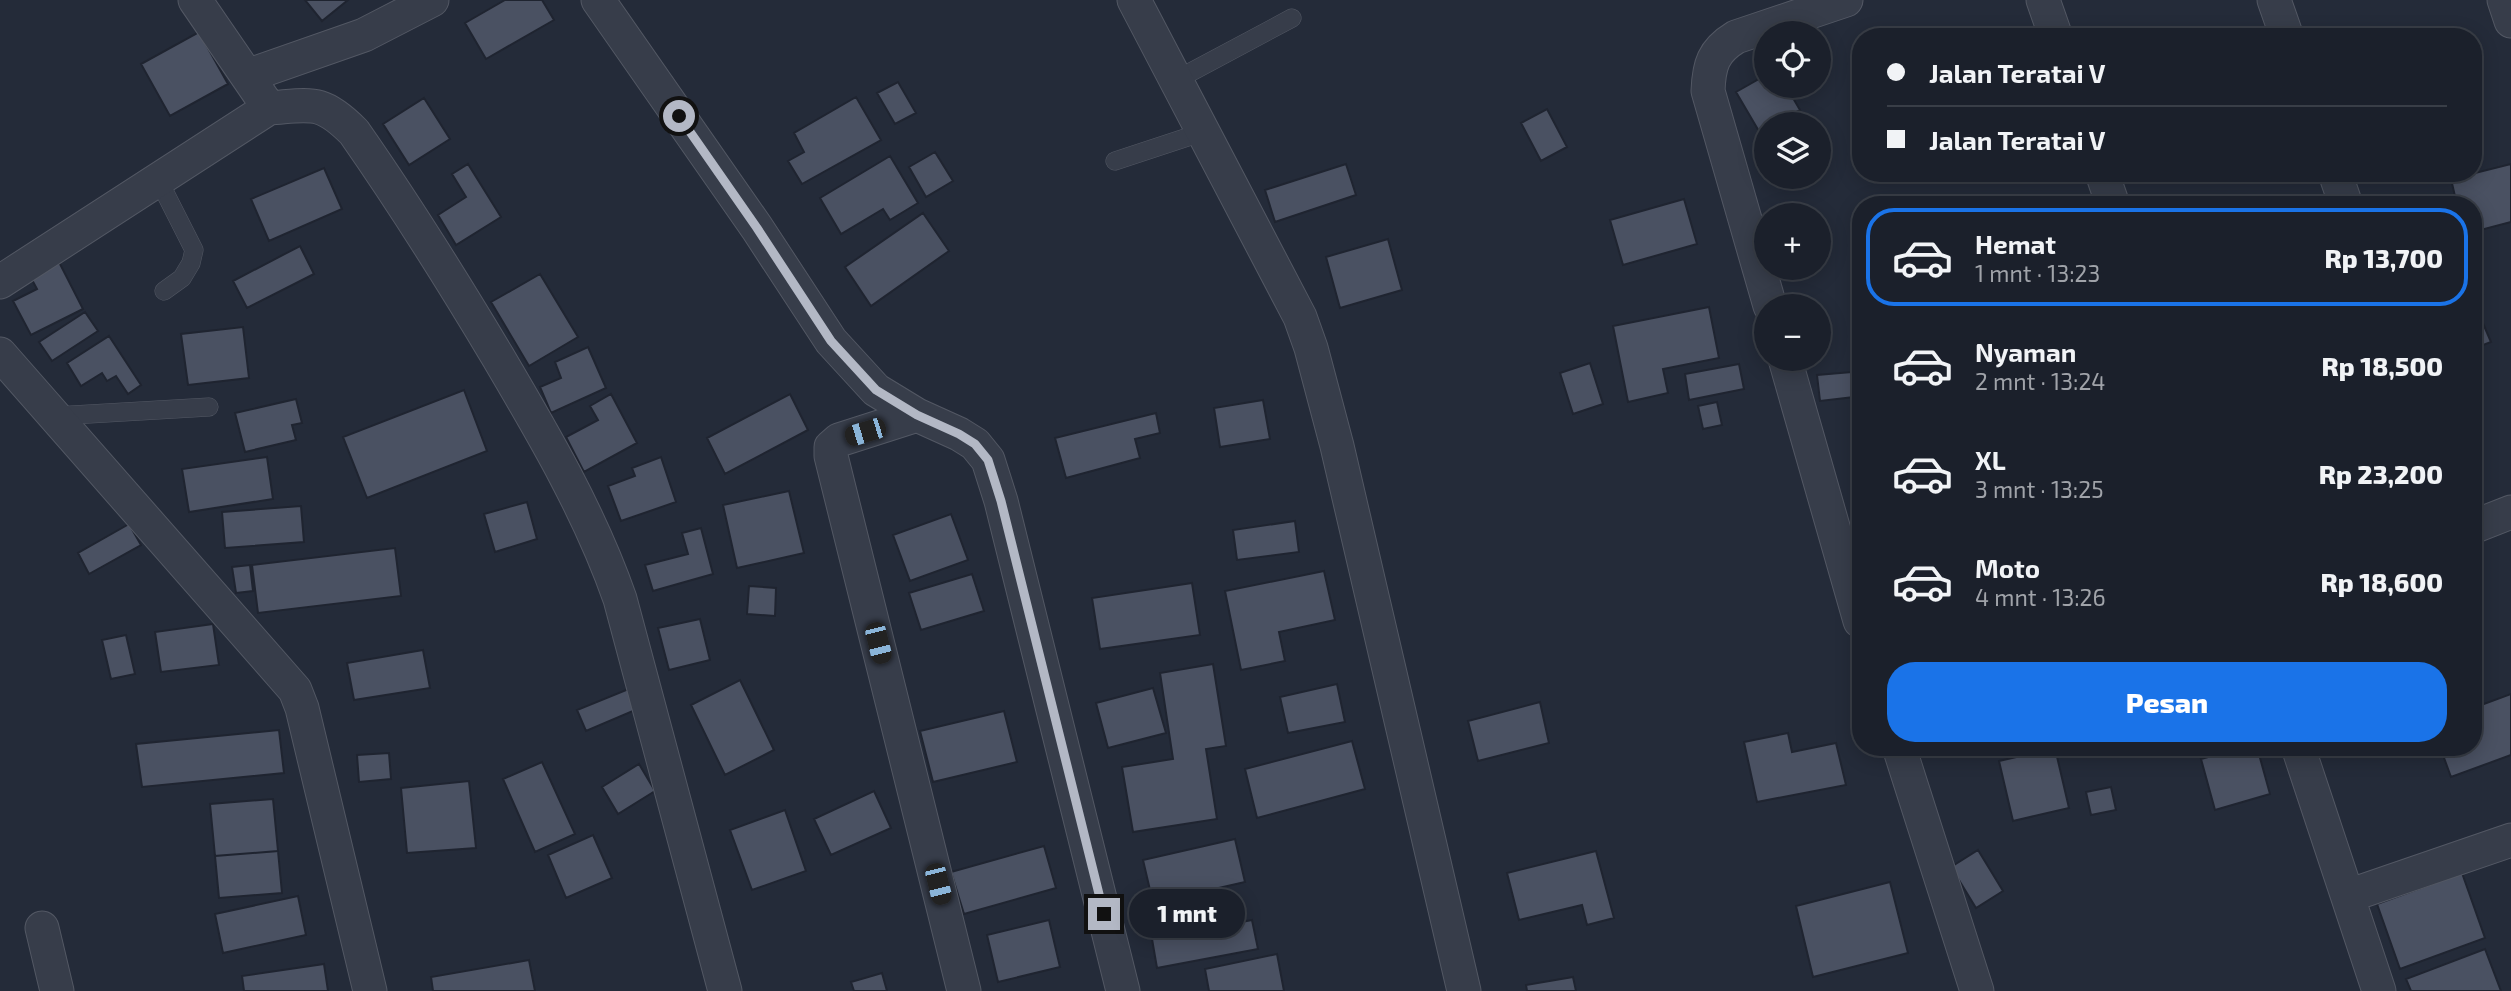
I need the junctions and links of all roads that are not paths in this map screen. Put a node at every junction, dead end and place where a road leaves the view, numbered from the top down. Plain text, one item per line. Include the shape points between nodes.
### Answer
1 (195, 0) edge
2 (432, 0) edge
3 (598, 0) edge
4 (1134, 0) edge
5 (1846, 0) edge
6 (2043, 0) edge
7 (2274, 0) edge
8 (2504, 0) edge
9 (1292, 18) dead end
10 (2511, 21) edge
11 (2053, 28) edge
12 (2284, 28) edge
13 (247, 76) junction
14 (1176, 80) junction
15 (269, 108) junction
16 (1203, 132) junction
17 (1115, 161) dead end
18 (158, 179) junction
19 (0, 282) edge
20 (164, 291) dead end
21 (1767, 294) edge
22 (0, 354) edge
23 (1788, 371) edge
24 (209, 407) dead end
25 (917, 415) junction
26 (55, 416) junction
27 (2511, 512) edge
28 (2482, 523) edge
29 (1852, 593) edge
30 (1902, 756) edge
31 (2301, 756) edge
32 (2511, 840) edge
33 (2348, 897) junction
34 (42, 928) dead end
35 (57, 991) edge
36 (370, 991) edge
37 (726, 991) edge
38 (964, 991) edge
39 (1123, 991) edge
40 (1461, 991) edge
41 (1977, 991) edge
42 (2379, 991) edge

1 - 13 street
2 - 13 street via 364,35
3 - 25 street via 831,341 876,390
4 - 14 street
5 - 21 street via 1736,37 1714,55 1708,91
6 - 11 street
7 - 12 street
8 - 10 street
9 - 14 lane
13 - 15 street
14 - 16 street
15 - 18 street
15 - 37 street via 324,107 354,132 448,274 550,443 608,563 620,599
16 - 17 lane
16 - 40 street via 1300,317 1311,348
18 - 19 street
18 - 20 lane via 194,250 182,278
22 - 26 street
23 - 29 street
24 - 26 lane
25 - 38 street via 839,440 831,447 831,456
25 - 39 street via 975,444 988,460
26 - 36 street via 295,690
27 - 28 street
30 - 41 street
31 - 33 street
32 - 33 street
33 - 42 street
34 - 35 street

